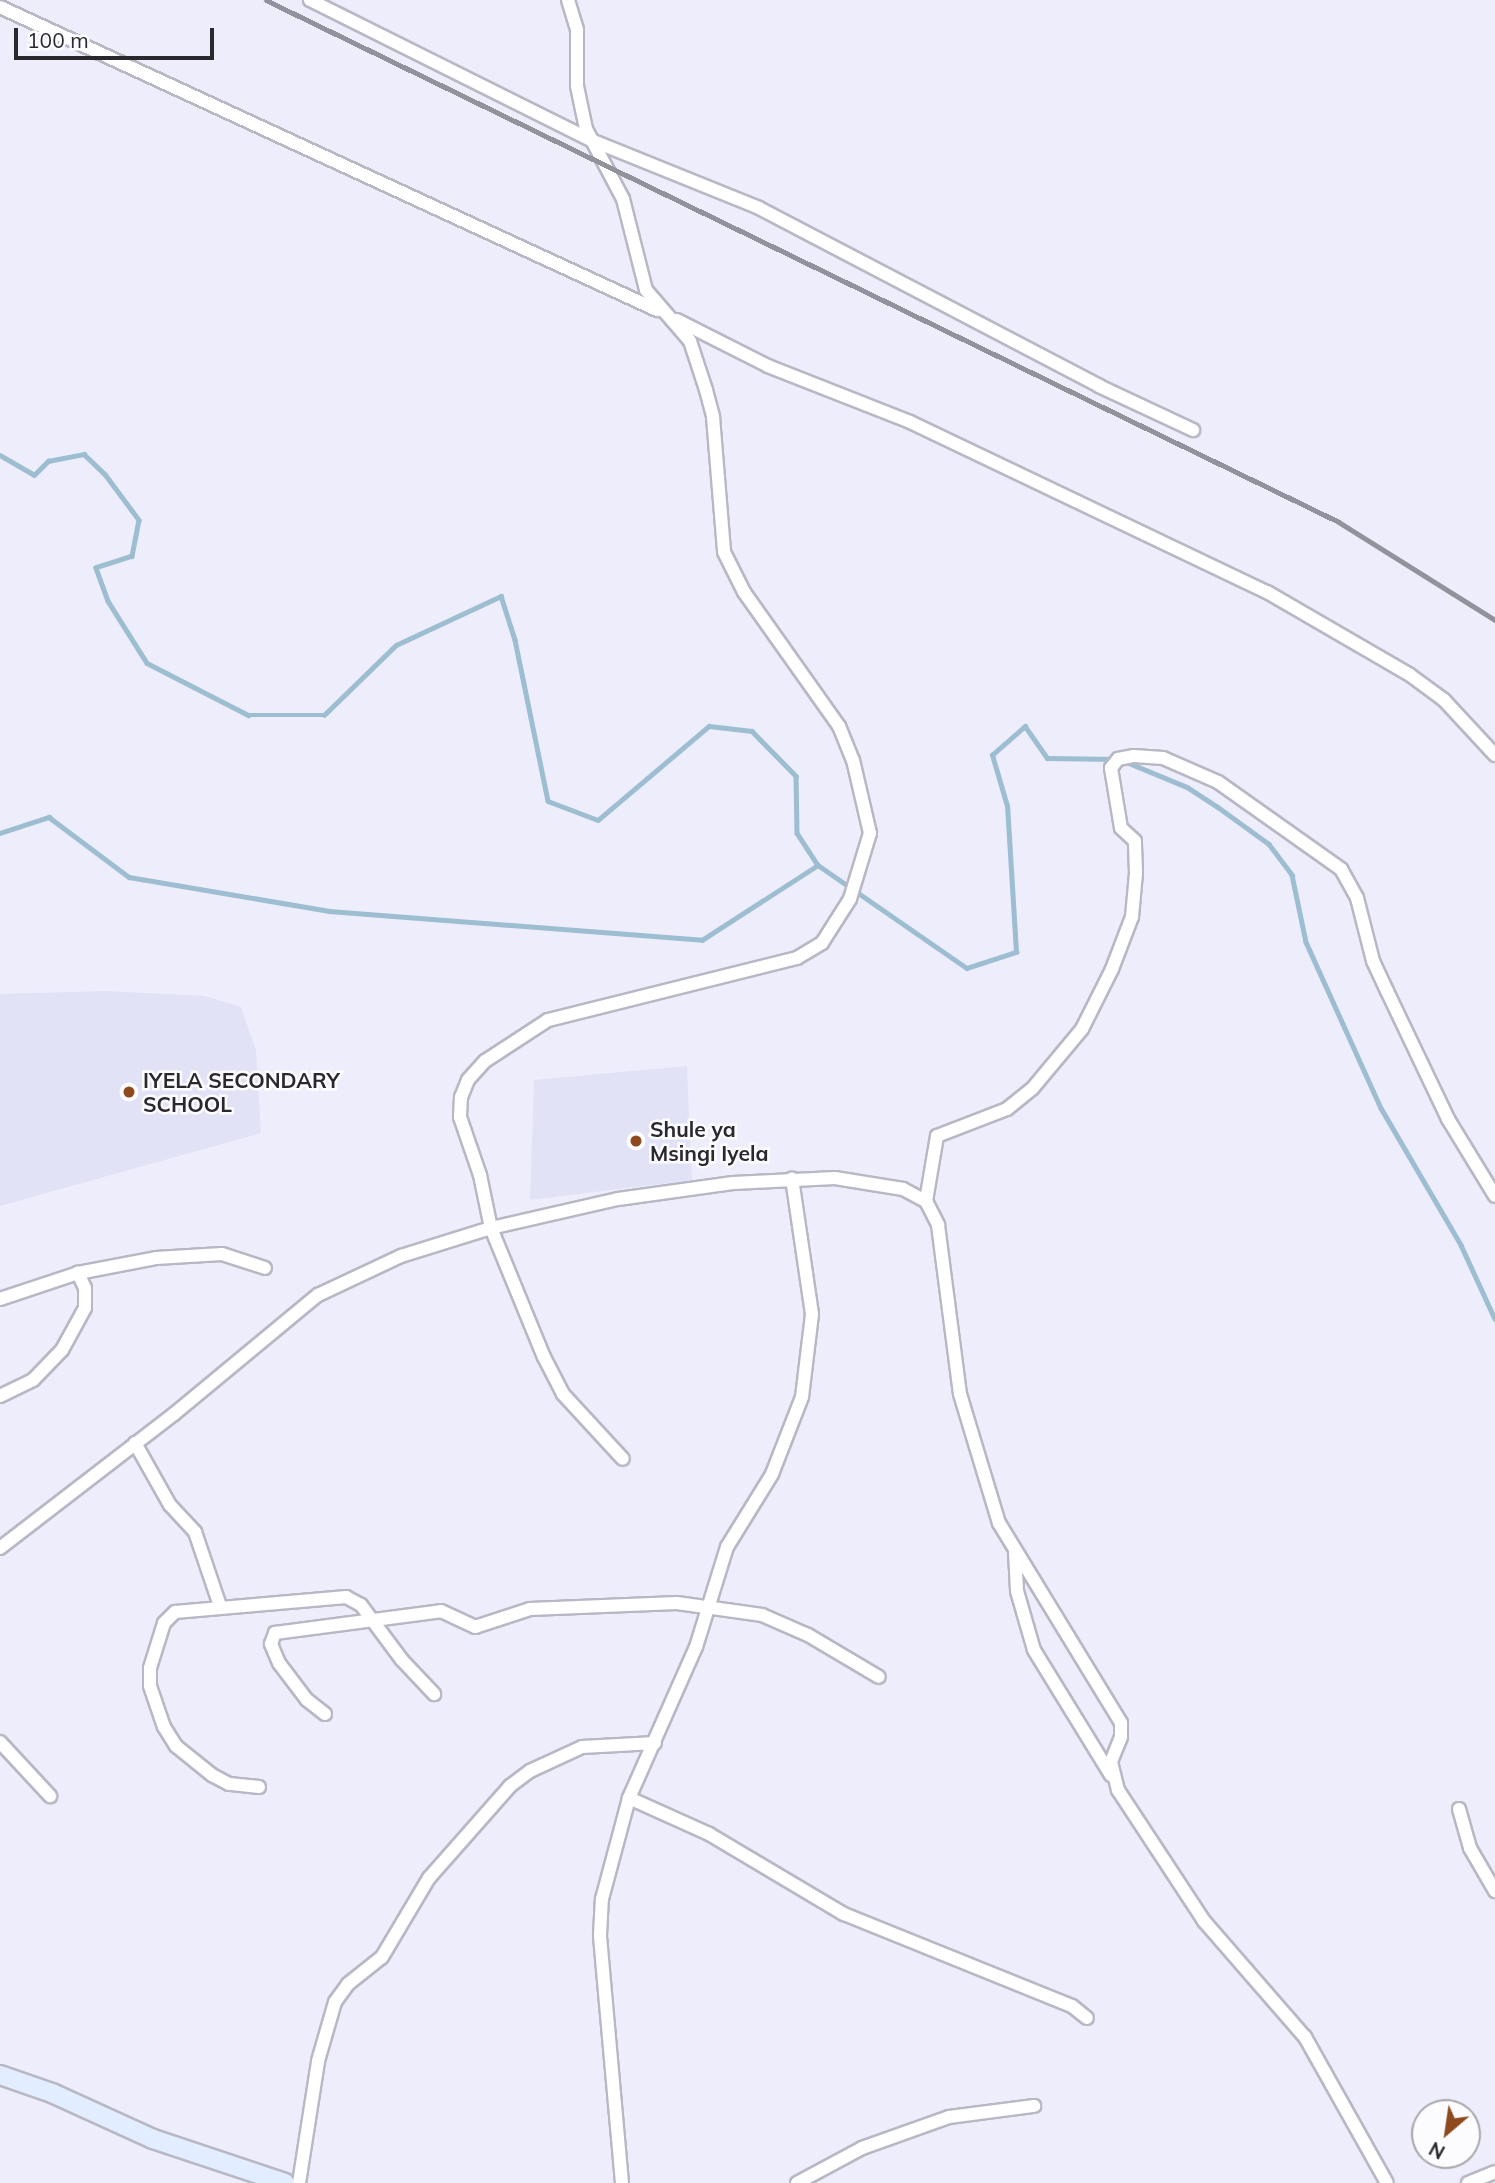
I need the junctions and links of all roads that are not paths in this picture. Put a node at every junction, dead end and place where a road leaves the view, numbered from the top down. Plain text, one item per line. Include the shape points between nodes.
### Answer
1 (310, 0) edge
2 (568, 0) edge
3 (0, 7) edge
4 (591, 140) junction
5 (668, 316) junction
6 (1193, 430) dead end
7 (1495, 755) edge
8 (792, 1178) junction
9 (1495, 1196) edge
10 (926, 1201) junction
11 (491, 1228) junction
12 (265, 1268) dead end
13 (78, 1273) junction
14 (0, 1299) edge
15 (0, 1396) edge
16 (135, 1443) junction
17 (623, 1459) dead end
18 (0, 1548) edge
19 (1015, 1551) junction
20 (220, 1606) junction
21 (710, 1606) junction
22 (371, 1621) junction
23 (879, 1677) dead end
24 (434, 1694) dead end
25 (325, 1714) dead end
26 (655, 1743) junction
27 (1, 1747) edge
28 (1115, 1781) junction
29 (259, 1787) dead end
30 (50, 1796) dead end
31 (629, 1798) junction
32 (1459, 1810) dead end
33 (1495, 1891) edge
34 (1087, 2018) dead end
35 (0, 2075) edge
36 (1034, 2106) dead end
37 (1495, 2172) edge
38 (285, 2183) edge
39 (299, 2183) edge
40 (622, 2183) edge
41 (797, 2183) edge
42 (1387, 2183) edge
43 (1468, 2183) edge

1 - 4 street
2 - 4 street via 577,30 577,86
3 - 5 street
4 - 5 street via 623,199 641,279
4 - 6 street via 759,208 1099,386
5 - 7 street via 768,366 910,422 1267,592 1410,675 1444,700
5 - 11 street via 690,341 713,417 724,552 751,603 839,726 853,760 870,833 850,899 822,943 797,958 548,1020 485,1061 468,1080 460,1117 480,1175
8 - 10 street via 855,1180 903,1189
8 - 11 street via 618,1199
8 - 21 street via 812,1314 802,1398 772,1474 727,1547
9 - 10 street via 1448,1119 1387,991 1373,961 1357,898 1341,869 1218,782 1163,758 1133,756 1118,759 1111,768 1121,828 1135,841 1136,873 1132,917 1112,969 1082,1029 1032,1089 1007,1109 937,1136
10 - 19 street via 938,1225 962,1403 990,1500
11 - 16 street via 401,1256 318,1295
11 - 17 street via 555,1382
12 - 13 street via 222,1254 192,1254
13 - 14 street
13 - 15 street via 85,1288 85,1308 62,1350 33,1380
16 - 18 street
16 - 20 street via 170,1505 195,1532
19 - 28 street via 1017,1591 1034,1650
19 - 28 street via 1116,1712 1122,1730 1111,1762
20 - 22 street via 346,1597 361,1605
20 - 29 street via 182,1609 169,1616 153,1648 150,1686 176,1746 229,1784
21 - 22 street via 530,1609 475,1627 441,1611
21 - 23 street via 749,1611 780,1623
21 - 26 street
22 - 24 street
22 - 25 street via 291,1628 272,1637 290,1681
26 - 31 street
26 - 39 street via 582,1747 530,1771 510,1786 429,1878 382,1957 348,1984 335,2002 318,2061
27 - 30 street
28 - 42 street via 1204,1922 1305,2037
31 - 34 street via 741,1852 844,1914 1072,2006
31 - 40 street via 607,1872 600,1935
32 - 33 street via 1470,1848
35 - 38 street via 153,2139
36 - 41 street via 949,2117 862,2148
37 - 43 street

